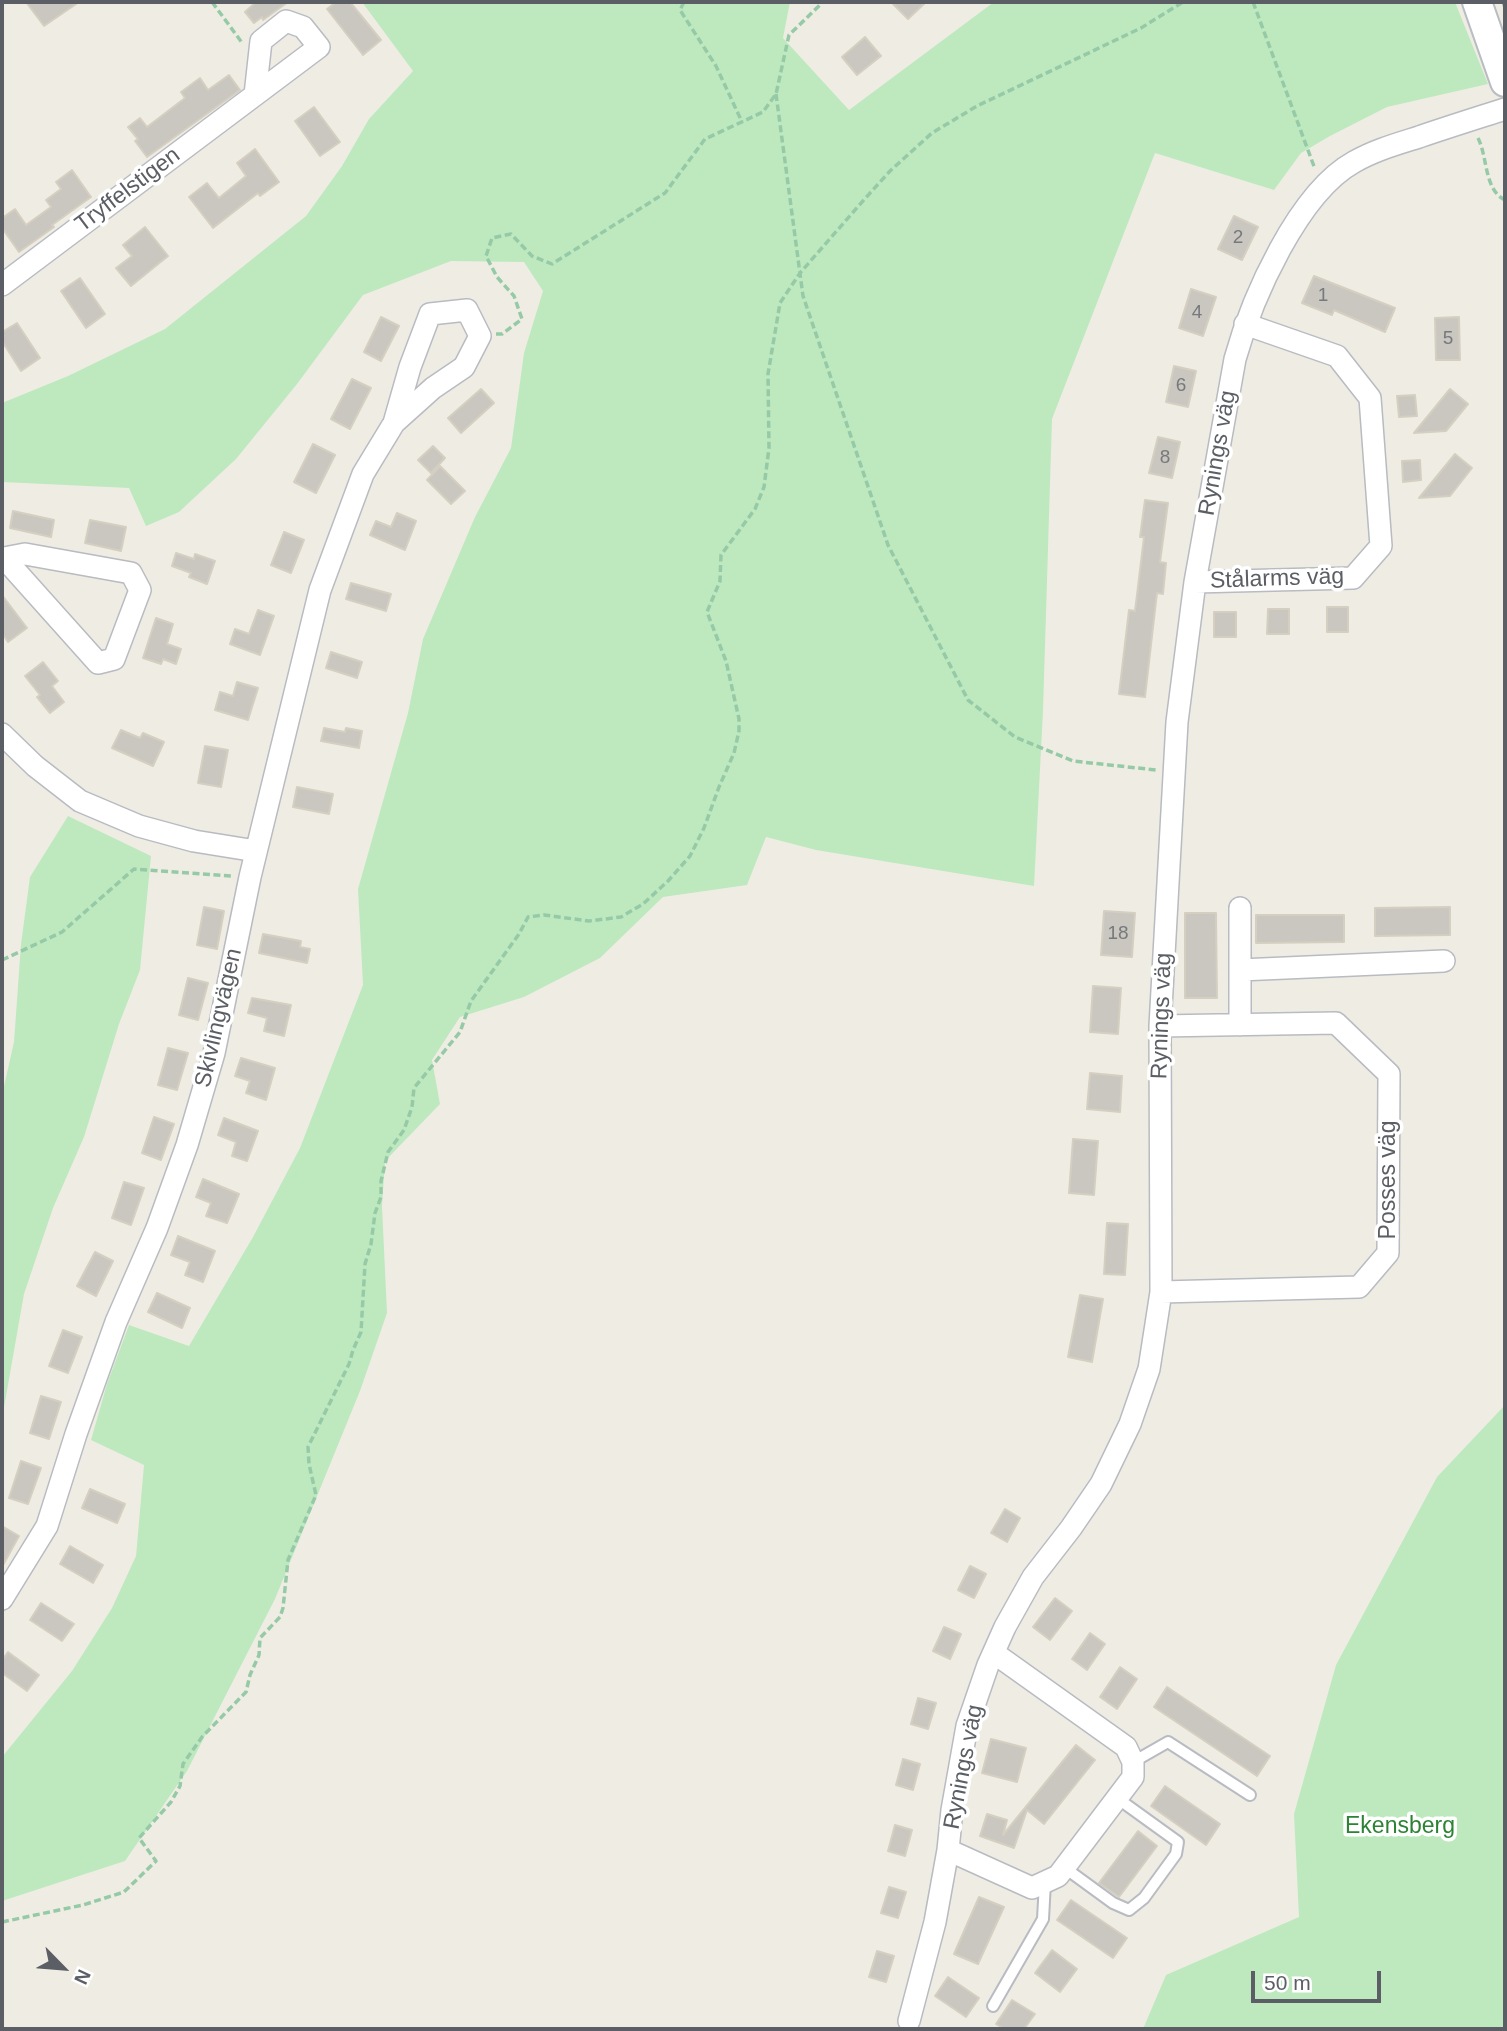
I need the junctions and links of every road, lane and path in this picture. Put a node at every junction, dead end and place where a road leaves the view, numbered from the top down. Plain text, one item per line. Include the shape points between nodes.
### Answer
1 (212, 2) edge
2 (684, 2) edge
3 (823, 2) edge
4 (1183, 2) edge
5 (1253, 2) edge
6 (1477, 2) edge
7 (1503, 2) edge
8 (1505, 8) edge
9 (258, 66) junction
10 (1505, 82) edge
11 (775, 94) junction
12 (255, 95) junction
13 (1505, 108) edge
14 (1469, 120) junction
15 (742, 122) junction
16 (1322, 163) dead end
17 (1505, 201) edge
18 (800, 273) junction
19 (2, 285) edge
20 (1245, 324) junction
21 (480, 336) junction
22 (394, 423) junction
23 (3, 558) edge
24 (1195, 582) junction
25 (2, 734) edge
26 (1158, 770) dead end
27 (256, 851) junction
28 (250, 877) junction
29 (1240, 908) dead end
30 (2, 960) edge
31 (1444, 961) dead end
32 (1240, 970) junction
33 (1240, 1025) junction
34 (1160, 1026) junction
35 (1161, 1292) junction
36 (2, 1599) edge
37 (994, 1653) junction
38 (1133, 1762) junction
39 (1250, 1795) dead end
40 (1117, 1798) junction
41 (948, 1850) junction
42 (1065, 1868) junction
43 (1045, 1882) junction
44 (2, 1922) edge
45 (993, 2006) dead end
46 (909, 2021) dead end

1 - 9 path
2 - 15 path via 680,10 716,66
3 - 11 path via 789,35
4 - 18 path via 1141,28 977,106 932,133 890,171
5 - 16 path via 1315,169
6 - 10 main road
7 - 8 path
9 - 12 street, Tryffelstigen
9 - 12 street, Tryffelstigen via 261,41 286,21 303,27 319,47
11 - 15 path via 763,112
11 - 18 path
12 - 19 street, Tryffelstigen
13 - 14 street, Rynings väg
14 - 17 path via 1482,146 1491,185
14 - 20 street, Rynings väg via 1376,151 1329,182 1304,208
15 - 21 path via 705,139 665,193 552,264 532,256 511,234 492,238 486,256 514,296 522,319 502,334
18 - 26 path via 803,296 888,545 968,701 1015,737 1073,761
18 - 44 path via 780,303 768,374 769,448 764,487 755,509 721,555 720,580 707,612 726,661 739,719 734,753 704,828 690,856 668,881 621,917 589,921 544,915 528,918 471,1001 460,1032 414,1088 404,1130 387,1152 365,1264 361,1332 308,1447 316,1495 288,1560 280,1617 260,1638 246,1692 202,1737 183,1764 180,1786 171,1802 139,1838 156,1861 140,1878 124,1892
20 - 24 street, Rynings väg
20 - 24 street, Stålarms väg via 1337,356 1370,398 1381,546 1353,578
21 - 22 street, Skivlingvägen via 464,367
21 - 22 street, Skivlingvägen via 467,310 430,314
22 - 27 street, Skivlingvägen via 363,474 320,590
23 - 23 street via 25,554 131,573 140,590 114,659 98,663
24 - 34 street, Rynings väg via 1177,722
25 - 27 street via 79,801 139,826
27 - 28 street, Skivlingvägen
28 - 30 path via 134,869 62,932
28 - 36 street, Skivlingvägen via 214,1053 187,1145 116,1322 47,1526
29 - 32 street
31 - 32 street
32 - 33 street
33 - 34 street, Posses väg
33 - 35 street, Posses väg via 1336,1023 1389,1074 1388,1253 1359,1287
34 - 35 street, Rynings väg
35 - 37 street, Rynings väg via 1149,1368 1130,1424 1101,1485 1033,1577
37 - 38 street via 1126,1747
37 - 41 street, Rynings väg via 967,1726
38 - 39 lane via 1168,1742
38 - 40 street via 1133,1777
40 - 42 street
40 - 42 lane via 1178,1842 1176,1854 1144,1898 1129,1910
41 - 43 street via 1032,1888
41 - 46 street, Rynings väg
42 - 43 street
43 - 45 lane via 1043,1919

